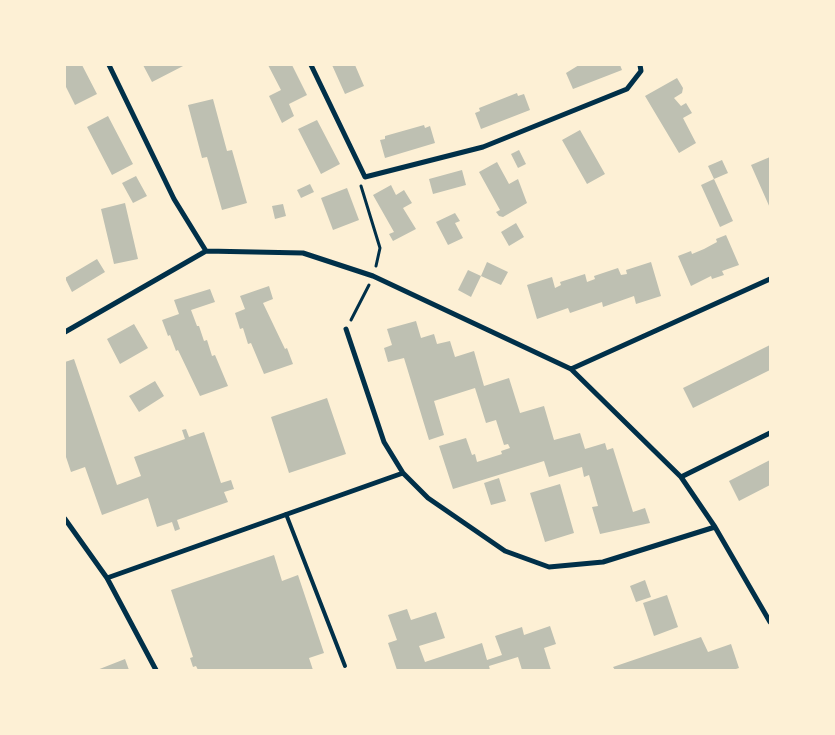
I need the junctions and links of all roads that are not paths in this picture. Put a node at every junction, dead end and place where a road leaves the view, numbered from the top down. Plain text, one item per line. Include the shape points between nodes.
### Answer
1 (109, 65) edge
2 (311, 65) edge
3 (640, 65) edge
4 (206, 251) junction
5 (770, 280) edge
6 (346, 329) road end
7 (65, 332) edge
8 (571, 370) junction
9 (770, 433) edge
10 (403, 472) junction
11 (681, 477) junction
12 (286, 514) junction
13 (65, 519) edge
14 (715, 527) junction
15 (107, 578) junction
16 (770, 622) edge
17 (345, 666) dead end
18 (156, 670) edge

1 - 4 street via 174,199
2 - 3 street via 365,176 484,147 627,89 641,71
4 - 7 street
4 - 8 street via 303,253 374,276
5 - 8 street
6 - 10 street via 384,442
8 - 11 street
9 - 11 street
10 - 12 street
10 - 14 street via 428,498 506,551 549,567 603,562
11 - 14 street
12 - 15 street
12 - 17 lane
13 - 15 street
14 - 16 street
15 - 18 street

